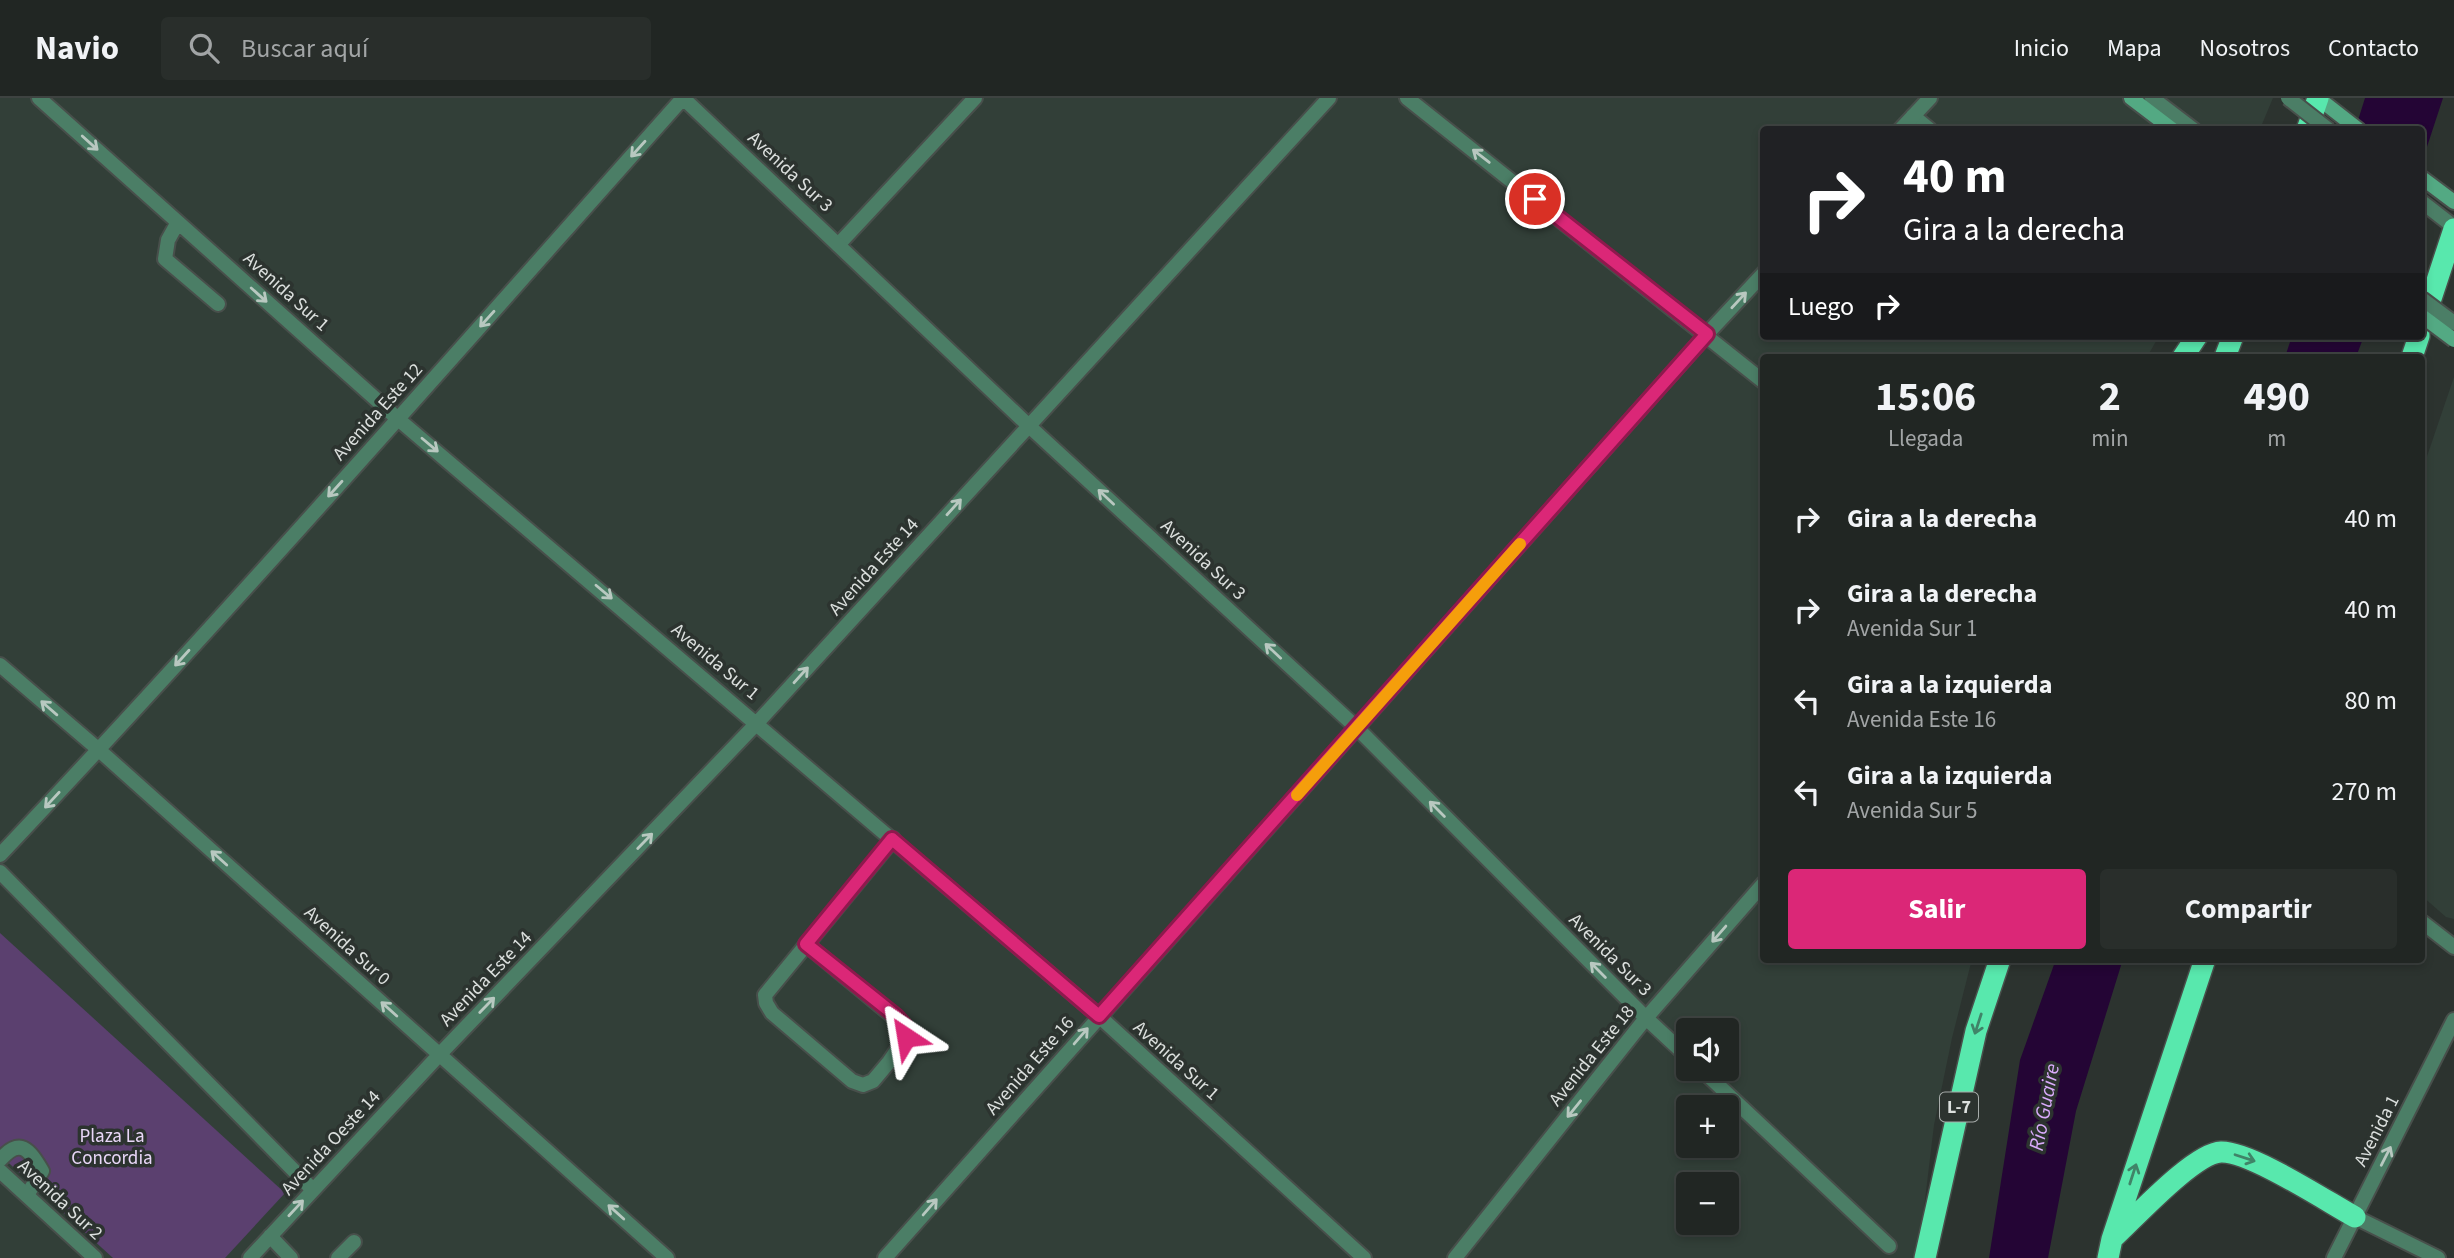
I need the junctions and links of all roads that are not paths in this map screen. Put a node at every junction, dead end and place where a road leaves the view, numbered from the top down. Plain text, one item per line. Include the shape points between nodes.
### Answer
1 (39, 98) edge
2 (683, 98) edge
3 (975, 98) edge
4 (1329, 98) edge
5 (1407, 98) edge
6 (1930, 98) edge
7 (2131, 98) edge
8 (2152, 98) edge
9 (2288, 98) edge
10 (2318, 98) edge
11 (1913, 116) junction
12 (1904, 126) edge
13 (1925, 126) edge
14 (2168, 126) edge
15 (2189, 126) edge
16 (2308, 126) edge
17 (2324, 126) edge
18 (2354, 126) edge
19 (2425, 180) edge
20 (2454, 202) edge
21 (2425, 204) edge
22 (178, 222) junction
23 (2454, 228) edge
24 (838, 245) junction
25 (1760, 278) edge
26 (2425, 301) edge
27 (218, 304) dead end
28 (2425, 317) edge
29 (2425, 318) edge
30 (2454, 323) edge
31 (1707, 334) junction
32 (2454, 340) edge
33 (1760, 379) edge
34 (398, 419) junction
35 (1029, 426) junction
36 (0, 665) edge
37 (757, 723) junction
38 (1357, 728) junction
39 (99, 750) junction
40 (892, 839) junction
41 (0, 855) edge
42 (0, 872) edge
43 (1760, 888) edge
44 (2425, 924) edge
45 (806, 944) junction
46 (2454, 947) edge
47 (1999, 963) edge
48 (2204, 963) edge
49 (1099, 1016) junction
50 (1646, 1018) junction
51 (2454, 1020) edge
52 (1676, 1046) edge
53 (440, 1055) junction
54 (1714, 1081) edge
55 (0, 1160) edge
56 (0, 1171) edge
57 (313, 1190) junction
58 (27, 1195) junction
59 (2355, 1217) junction
60 (270, 1236) junction
61 (354, 1242) dead end
62 (1889, 1246) dead end
63 (2110, 1249) edge
64 (95, 1258) edge
65 (250, 1258) edge
66 (291, 1258) edge
67 (338, 1258) edge
68 (667, 1258) edge
69 (885, 1258) edge
70 (1364, 1258) edge
71 (1455, 1258) edge
72 (1925, 1258) edge
73 (2334, 1258) edge
74 (2438, 1258) edge

1 -> 22 street, Avenida Sur 1
2 - 24 street, Avenida Sur 3
2 -> 34 street, Avenida Este 12
3 - 24 street
4 - 35 street, Avenida Este 14
31 -> 5 street
6 - 11 street
7 - 14 main road
8 - 15 street
9 - 17 street, bridge
10 - 16 highway
10 - 18 main road
11 - 12 street
11 - 13 street
19 - 20 main road
21 - 23 street
22 - 27 street via 165,259
22 -> 34 street, Avenida Sur 1
23 - 28 highway
24 - 35 street, Avenida Sur 3
31 -> 25 street, Avenida Este 16
26 - 30 street, bridge
29 - 32 main road, bridge
31 - 33 street
31 - 38 street, Avenida Este 16
34 -> 37 street, Avenida Sur 1
34 -> 39 street, Avenida Este 12
37 -> 35 street, Avenida Este 14
38 -> 35 street, Avenida Sur 3
39 -> 36 street, Avenida Sur 0
37 - 40 street, Avenida Sur 1
53 -> 37 street, Avenida Este 14
38 - 49 street, Avenida Este 16
50 -> 38 street, Avenida Sur 3
39 -> 41 street, Avenida Este 12
53 -> 39 street, Avenida Sur 0
40 - 45 street
40 - 49 street, Avenida Sur 1
42 - 57 street
43 -> 50 street, Avenida Este 18
44 - 46 street
45 - 45 street via 765,995 766,1003 852,1081 863,1085 873,1081 906,1037 905,1026
47 -> 72 highway, L-7 via 1976,1031
63 -> 48 highway
69 -> 49 street, Avenida Este 16
49 - 70 street, Avenida Sur 1
50 - 52 street, Avenida Sur 3
50 -> 71 street, Avenida Este 18
59 -> 51 street, Avenida 1
53 - 57 street, Avenida Oeste 14
68 -> 53 street, Avenida Sur 0
54 - 62 street
55 - 58 street via 13,1147 30,1152 42,1171
56 - 58 street, Avenida Sur 2
60 -> 57 street, Avenida Oeste 14
58 - 64 street, Avenida Sur 2
63 -> 59 highway via 2186,1168 2219,1152 2248,1157
59 - 73 street, Avenida 1
59 - 74 street
60 - 65 street, Avenida Oeste 14
60 - 66 street
61 - 67 street

